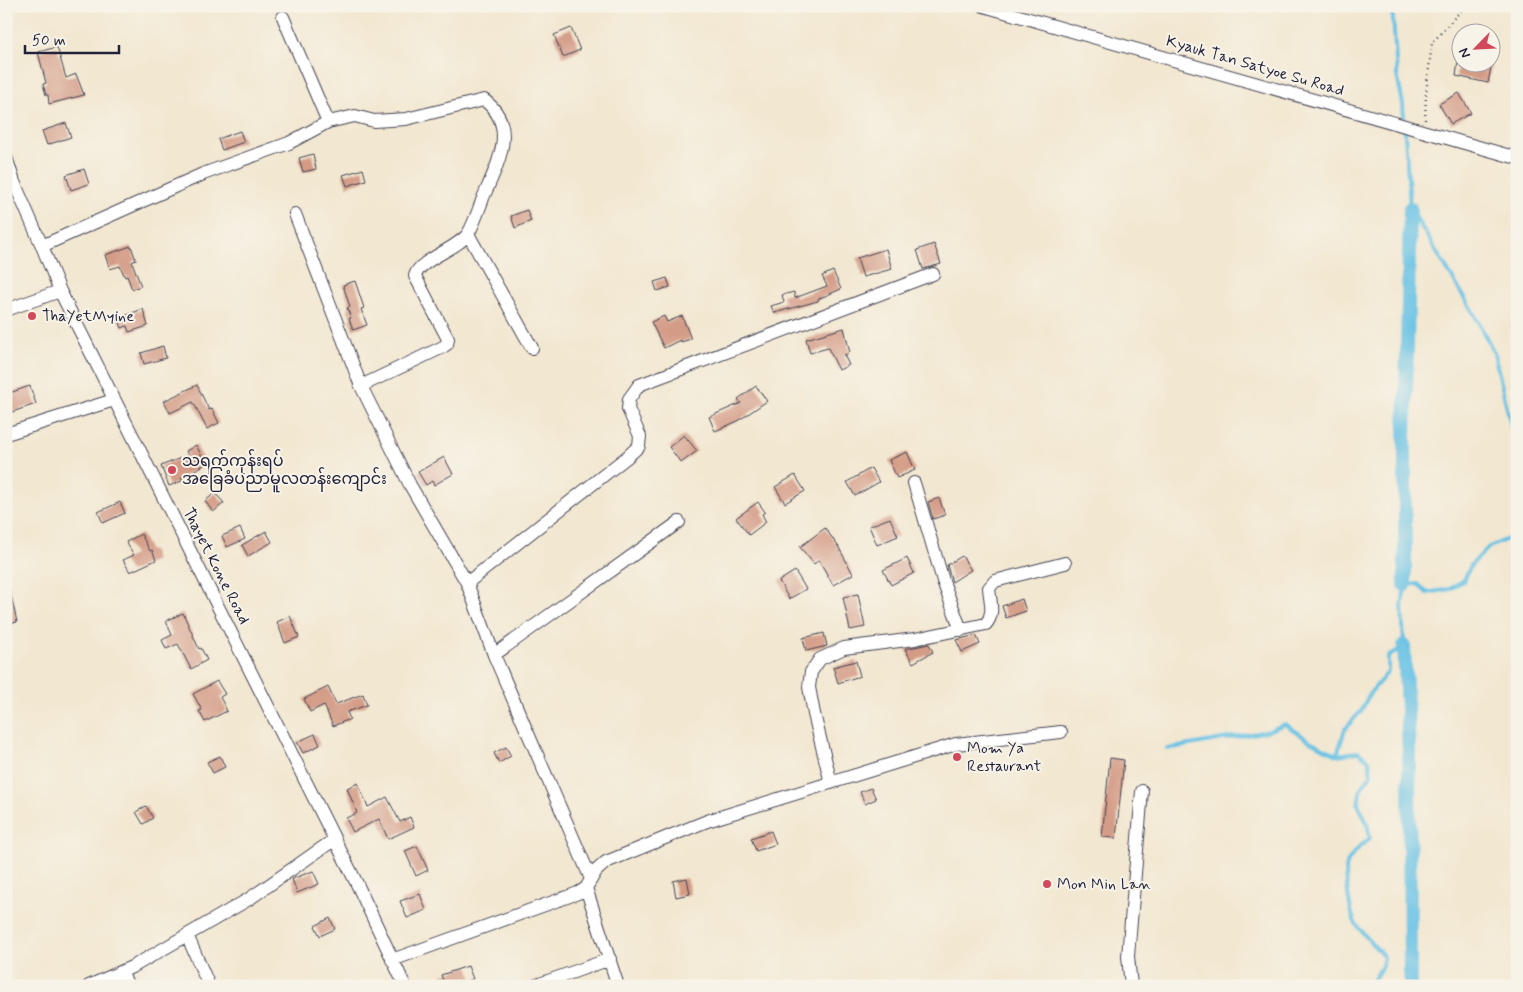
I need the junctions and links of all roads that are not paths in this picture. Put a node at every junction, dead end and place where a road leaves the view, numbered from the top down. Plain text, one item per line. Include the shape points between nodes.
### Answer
1 (984, 6) edge
2 (284, 16) dead end
3 (328, 122) junction
4 (1517, 158) edge
5 (7, 160) edge
6 (295, 214) dead end
7 (468, 234) junction
8 (42, 246) junction
9 (933, 274) dead end
10 (60, 291) junction
11 (6, 310) edge
12 (532, 348) dead end
13 (361, 386) junction
14 (114, 400) junction
15 (6, 434) edge
16 (914, 483) dead end
17 (679, 522) dead end
18 (1065, 563) dead end
19 (467, 583) junction
20 (960, 630) junction
21 (494, 655) junction
22 (1061, 732) dead end
23 (831, 783) junction
24 (1142, 791) dead end
25 (335, 839) junction
26 (588, 884) junction
27 (187, 935) junction
28 (610, 959) junction
29 (392, 960) junction
30 (121, 972) junction
31 (88, 986) edge
32 (128, 986) edge
33 (209, 986) edge
34 (405, 986) edge
35 (534, 986) edge
36 (618, 986) edge
37 (1131, 986) edge

1 - 4 street, Kyauk Tan Satyoe Su Road
2 - 3 street
3 - 7 street via 355,116 374,121 406,119 484,100 493,107 503,132 501,155
3 - 8 street via 289,143 203,174
5 - 8 street, Thayet Kone Road
6 - 13 street
7 - 12 street
7 - 13 street via 423,265 415,276 448,339 447,344
8 - 10 street, Thayet Kone Road
9 - 19 street via 639,385 629,399 628,409 640,436 639,446
10 - 11 street
10 - 14 street, Thayet Kone Road
13 - 19 street via 410,485
14 - 15 street
14 - 25 street, Thayet Kone Road
16 - 20 street
17 - 21 street
18 - 20 street via 995,581 989,588 990,619 986,624
19 - 21 street
20 - 23 street via 844,648 820,659 811,672 809,688
21 - 26 street
22 - 23 street via 956,744
23 - 26 street via 707,821 606,862
24 - 37 street via 1128,956
25 - 27 street via 249,899
25 - 29 street, Thayet Kone Road
26 - 28 street
26 - 29 street via 578,893
27 - 30 street
27 - 33 street
28 - 35 street
28 - 36 street
29 - 34 street, Thayet Kone Road
30 - 31 street
30 - 32 street

